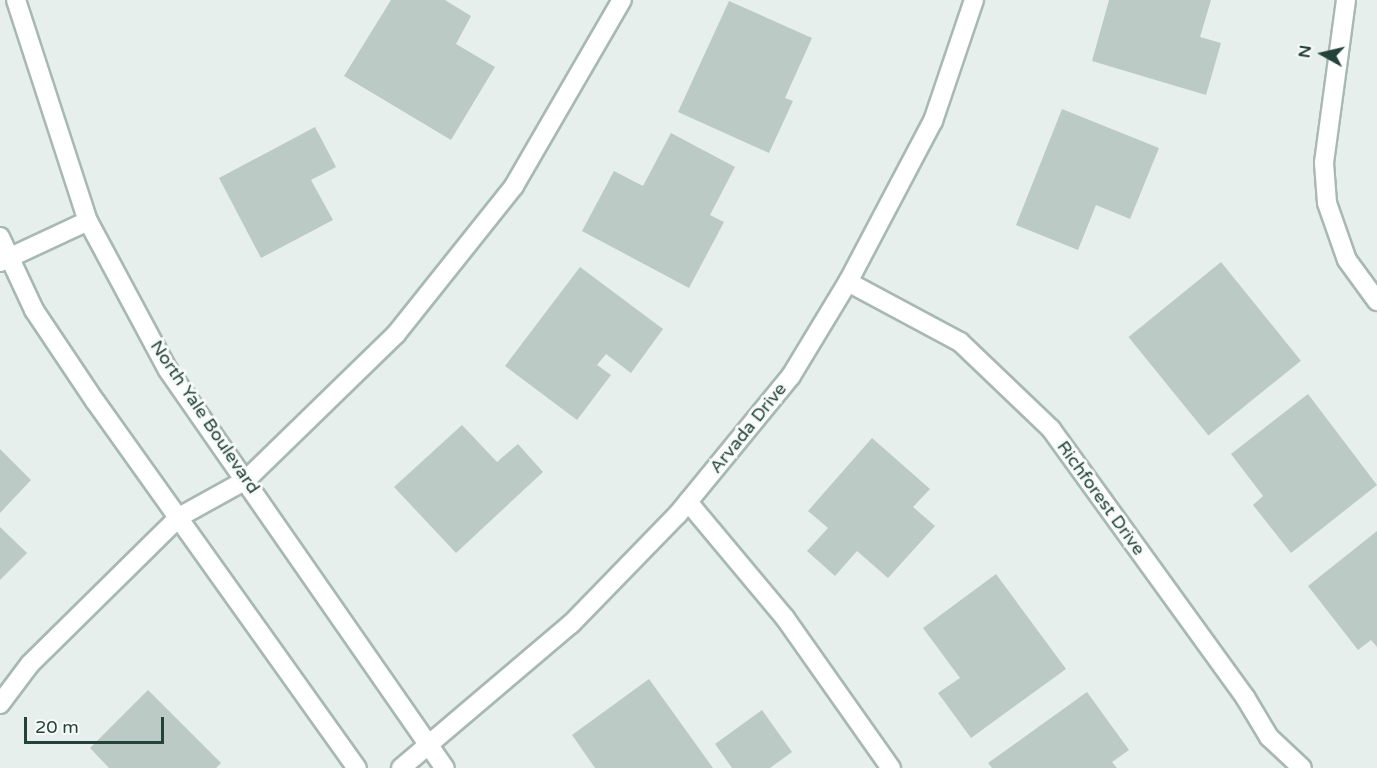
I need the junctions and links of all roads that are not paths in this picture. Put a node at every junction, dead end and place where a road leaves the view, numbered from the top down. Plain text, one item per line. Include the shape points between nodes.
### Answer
1 (16, 0) edge
2 (622, 0) edge
3 (974, 0) edge
4 (1346, 0) edge
5 (88, 221) junction
6 (0, 237) edge
7 (4, 260) edge
8 (848, 282) junction
9 (1377, 301) edge
10 (246, 480) junction
11 (688, 502) junction
12 (179, 517) junction
13 (0, 704) edge
14 (429, 747) junction
15 (357, 768) edge
16 (401, 768) edge
17 (445, 768) edge
18 (891, 768) edge
19 (1302, 768) edge

1 - 5 street, North Yale Boulevard
2 - 10 street via 513,186 396,334
3 - 8 street, Arvada Drive via 933,121
4 - 9 street via 1324,163 1327,204 1347,260
5 - 7 street
5 - 10 street, North Yale Boulevard via 168,369
6 - 7 street
7 - 12 street via 40,319
8 - 11 street, Arvada Drive via 791,376
8 - 19 street, Richforest Drive via 960,342 1051,429 1245,697 1269,737
10 - 12 street
10 - 14 street, North Yale Boulevard
11 - 14 street, Arvada Drive via 571,624
11 - 18 street via 784,618
12 - 13 street via 30,664
12 - 15 street
14 - 16 street, Arvada Drive
14 - 17 street, North Yale Boulevard

